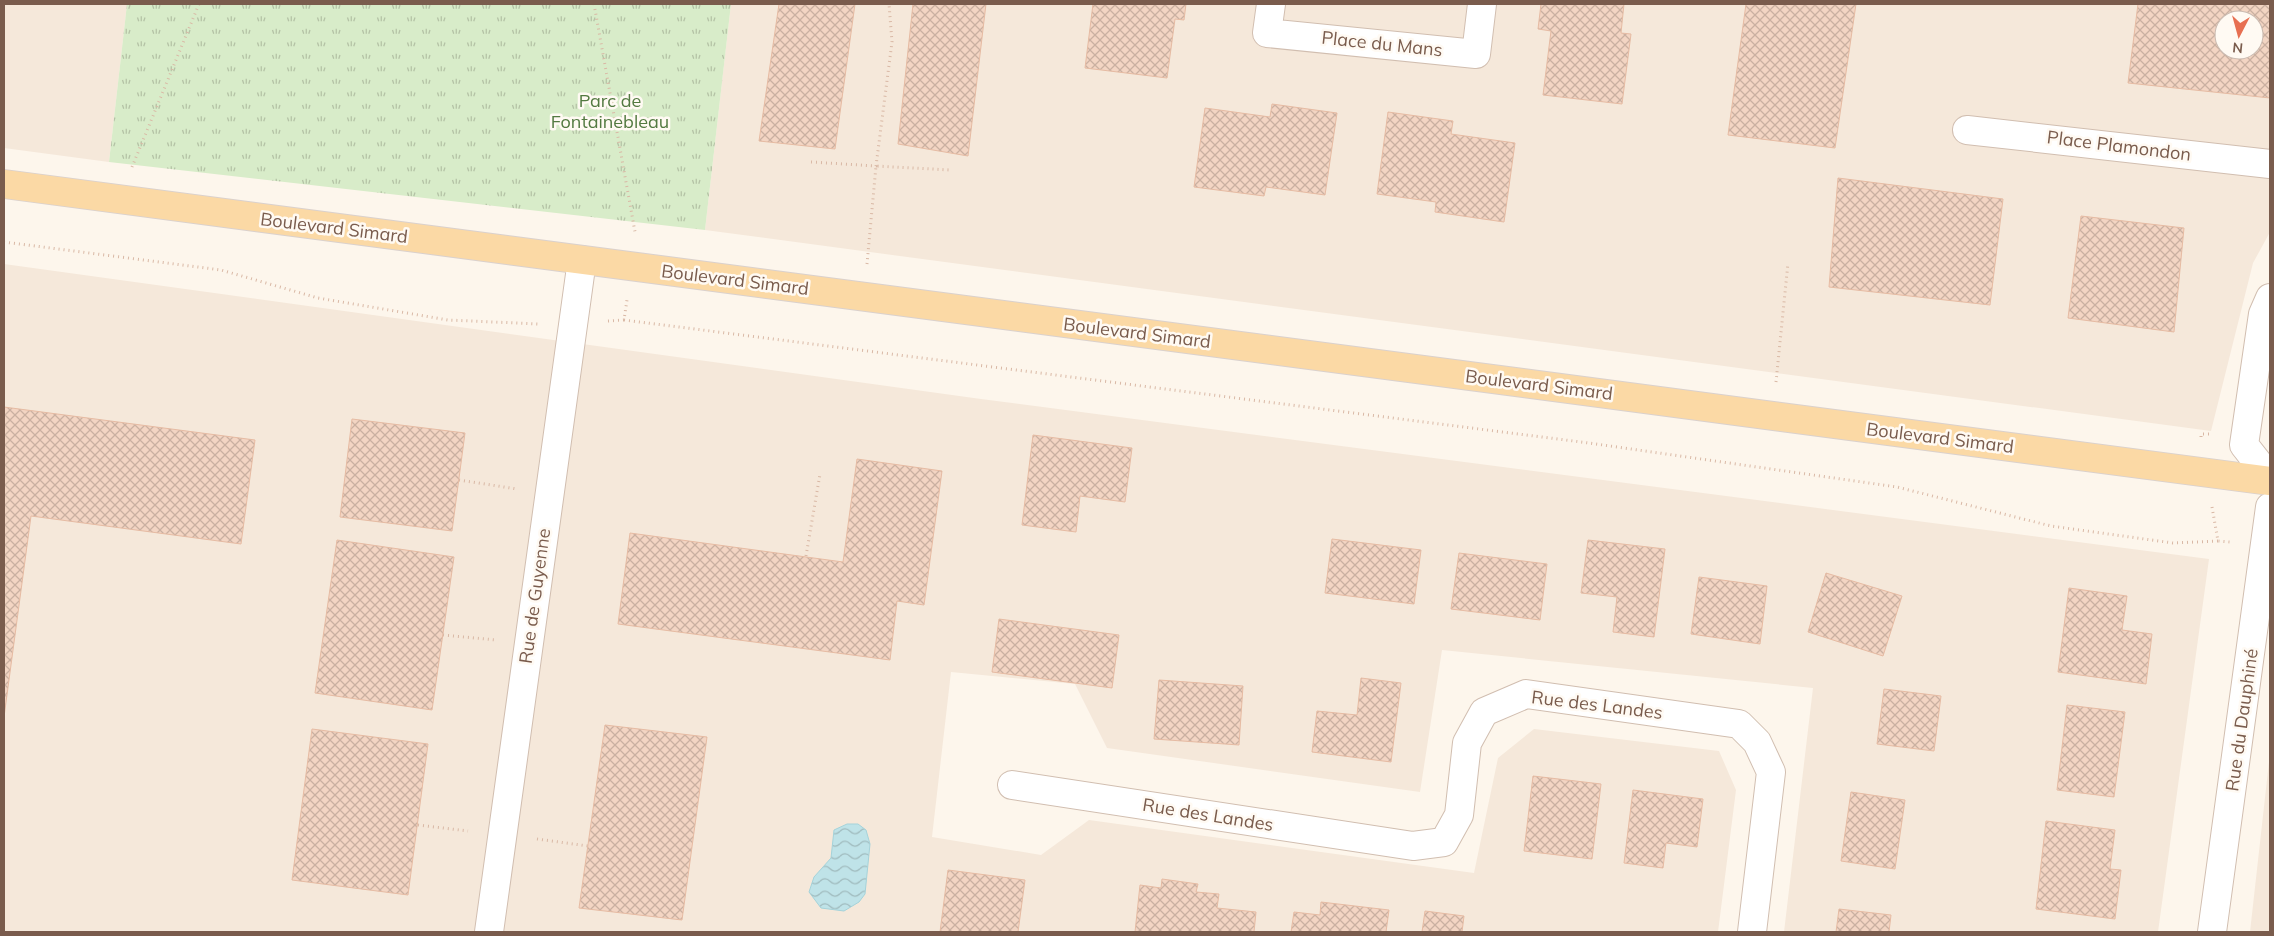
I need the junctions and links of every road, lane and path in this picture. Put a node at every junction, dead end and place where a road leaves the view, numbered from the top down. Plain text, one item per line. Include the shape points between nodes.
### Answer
1 (199, 4) edge
2 (594, 4) edge
3 (889, 4) edge
4 (1271, 4) edge
5 (1482, 4) edge
6 (1967, 130) dead end
7 (811, 162) dead end
8 (2270, 164) edge
9 (876, 166) junction
10 (950, 170) dead end
11 (4, 184) edge
12 (118, 200) junction
13 (636, 229) dead end
14 (4, 242) edge
15 (582, 260) junction
16 (1788, 263) dead end
17 (864, 297) junction
18 (2270, 298) edge
19 (624, 320) dead end
20 (530, 324) dead end
21 (1772, 416) junction
22 (820, 474) dead end
23 (459, 480) dead end
24 (2270, 480) edge
25 (549, 493) junction
26 (2270, 508) edge
27 (2218, 541) dead end
28 (806, 556) dead end
29 (443, 635) dead end
30 (528, 643) junction
31 (1012, 785) dead end
32 (418, 825) dead end
33 (502, 835) junction
34 (588, 846) dead end
35 (489, 932) edge
36 (1752, 932) edge
37 (2212, 932) edge

1 - 12 path
2 - 13 path
3 - 9 path via 892,42
4 - 5 street, Place du Mans via 1267,33 1476,54
6 - 8 street, Place Plamondon
7 - 9 path
9 - 10 path
9 - 17 path
11 - 12 main road, Boulevard Simard
12 - 15 main road, Boulevard Simard
14 - 20 path via 221,270 318,298 448,320
15 - 17 main road, Boulevard Simard
15 - 25 street, Rue de Guyenne
16 - 21 path
17 - 21 main road, Boulevard Simard
18 - 24 street via 2263,314 2244,445
19 - 27 path via 1589,443 1897,487 2051,526 2173,543
21 - 24 main road, Boulevard Simard
22 - 28 path
23 - 25 path
25 - 30 street, Rue de Guyenne
26 - 37 street, Rue du Dauphiné
29 - 30 path
30 - 33 street, Rue de Guyenne
31 - 36 street, Rue des Landes via 1413,846 1444,842 1459,815 1467,743 1484,712 1526,694 1739,724 1758,742 1771,772
32 - 33 path
33 - 34 path
33 - 35 street, Rue de Guyenne

